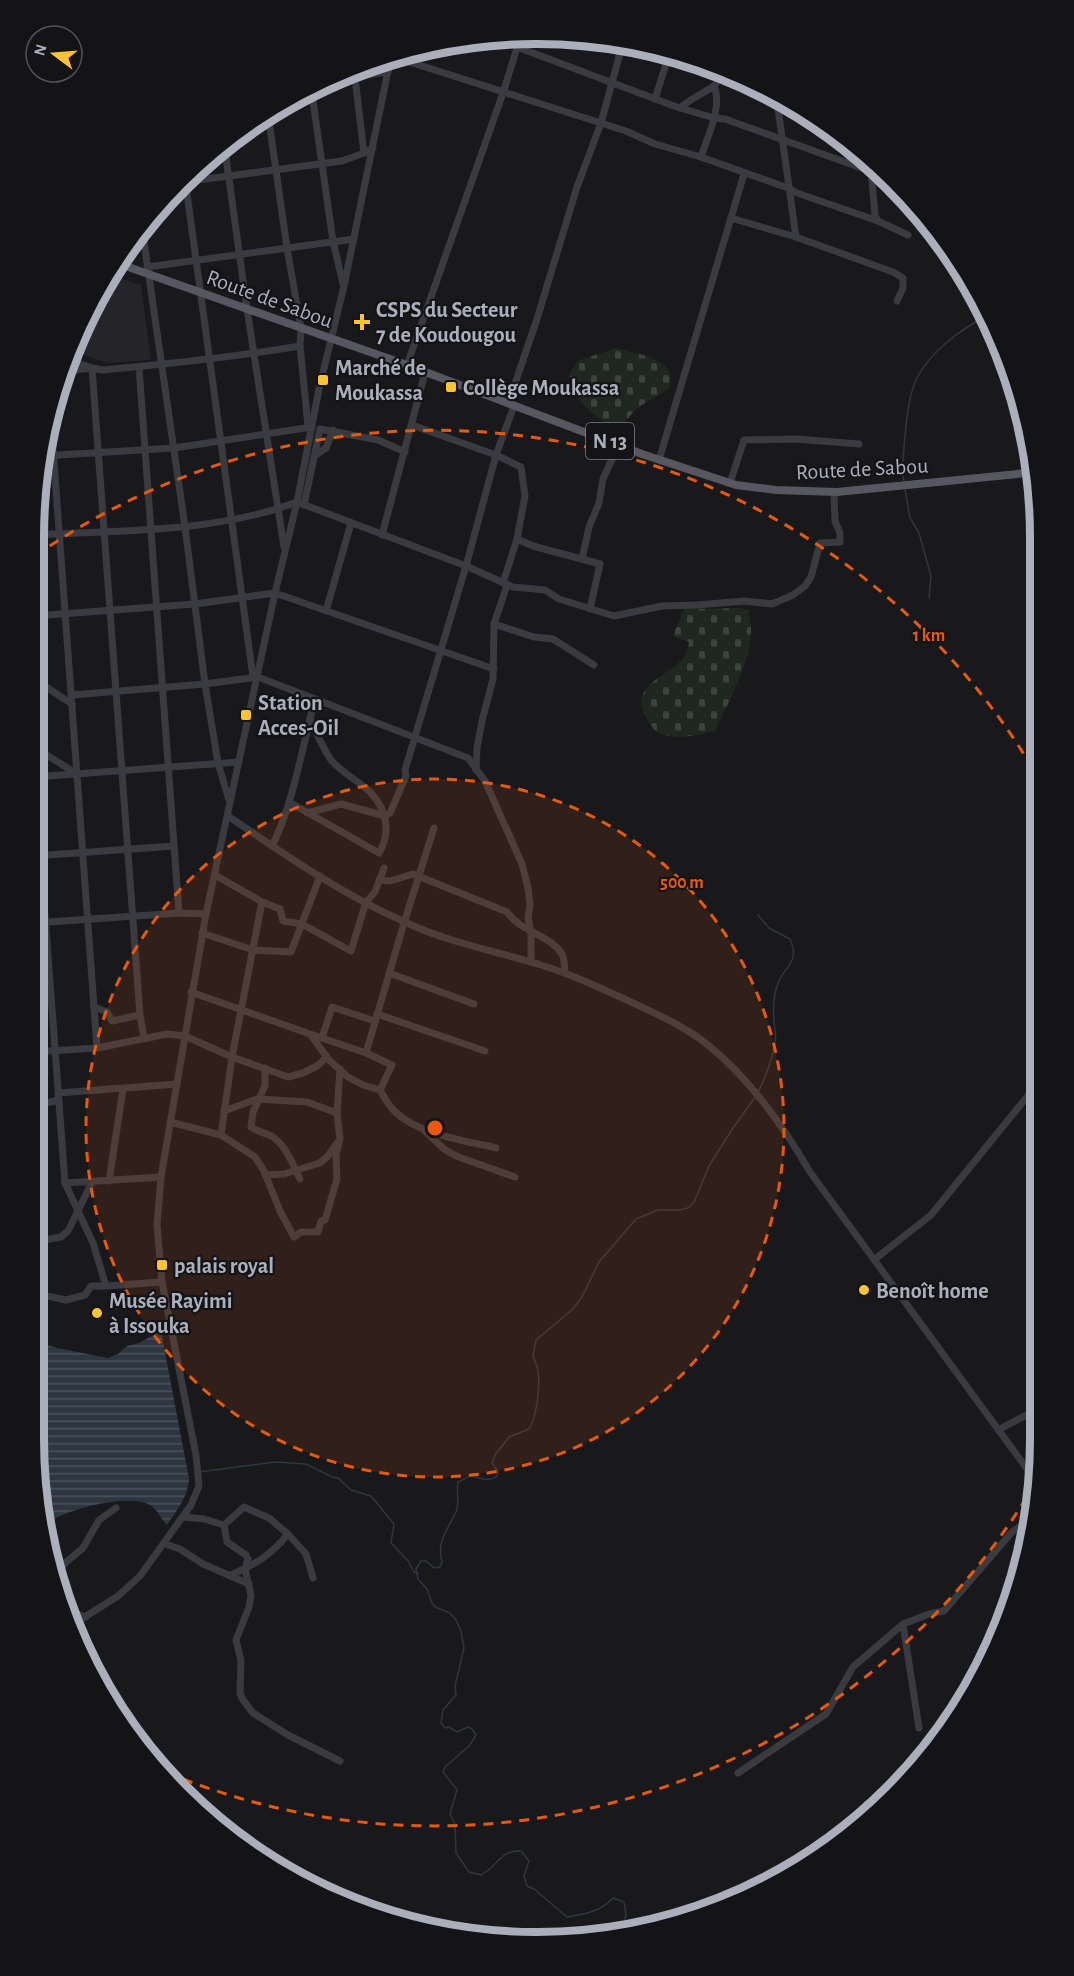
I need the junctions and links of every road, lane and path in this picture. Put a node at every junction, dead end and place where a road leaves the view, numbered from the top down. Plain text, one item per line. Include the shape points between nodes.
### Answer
1 (517, 47) joint
2 (620, 51) edge
3 (406, 61) edge
4 (668, 61) edge
5 (389, 66) edge
6 (388, 72) junction
7 (371, 73) edge
8 (356, 78) edge
9 (720, 79) edge
10 (611, 82) junction
11 (714, 86) junction
12 (503, 93) junction
13 (313, 98) edge
14 (655, 99) junction
15 (777, 106) edge
16 (680, 108) junction
17 (714, 117) junction
18 (269, 123) edge
19 (601, 123) junction
20 (781, 139) junction
21 (373, 148) junction
22 (364, 153) junction
23 (226, 154) edge
24 (701, 158) junction
25 (322, 163) junction
26 (866, 169) edge
27 (276, 170) junction
28 (744, 174) junction
29 (870, 174) edge
30 (229, 176) junction
31 (197, 180) edge
32 (788, 188) junction
33 (186, 191) edge
34 (731, 218) junction
35 (878, 221) junction
36 (909, 235) dead end
37 (796, 237) junction
38 (354, 238) junction
39 (144, 239) edge
40 (333, 241) junction
41 (287, 248) junction
42 (239, 254) junction
43 (197, 260) junction
44 (126, 265) edge
45 (148, 270) junction
46 (344, 286) junction
47 (201, 293) junction
48 (897, 301) dead end
49 (247, 309) junction
50 (301, 328) junction
51 (331, 339) junction
52 (300, 346) junction
53 (254, 354) junction
54 (210, 359) junction
55 (76, 362) edge
56 (160, 365) junction
57 (407, 365) junction
58 (139, 367) junction
59 (92, 368) junction
60 (73, 370) edge
61 (425, 373) junction
62 (511, 405) junction
63 (412, 425) junction
64 (310, 426) junction
65 (333, 430) junction
66 (266, 433) junction
67 (222, 440) junction
68 (53, 442) edge
69 (619, 444) junction
70 (859, 444) dead end
71 (174, 448) junction
72 (145, 450) junction
73 (405, 452) junction
74 (99, 453) junction
75 (496, 455) junction
76 (51, 456) edge
77 (54, 456) junction
78 (314, 456) junction
79 (659, 460) junction
80 (1026, 473) edge
81 (730, 483) junction
82 (834, 492) junction
83 (300, 503) junction
84 (279, 509) junction
85 (233, 519) junction
86 (351, 524) junction
87 (185, 526) junction
88 (151, 528) junction
89 (105, 531) junction
90 (60, 534) junction
91 (44, 535) edge
92 (382, 535) junction
93 (517, 539) junction
94 (285, 552) junction
95 (582, 559) junction
96 (466, 566) junction
97 (505, 584) junction
98 (275, 593) junction
99 (243, 597) junction
100 (195, 604) junction
101 (157, 607) junction
102 (590, 609) junction
103 (110, 611) junction
104 (326, 611) junction
105 (65, 614) junction
106 (44, 615) edge
107 (494, 624) junction
108 (441, 651) junction
109 (594, 665) dead end
110 (494, 669) junction
111 (256, 677) junction
112 (206, 684) junction
113 (44, 686) edge
114 (162, 687) junction
115 (116, 691) junction
116 (72, 695) junction
117 (315, 699) junction
118 (72, 704) junction
119 (310, 718) junction
120 (415, 738) junction
121 (44, 753) edge
122 (239, 762) junction
123 (219, 763) junction
124 (168, 767) junction
125 (122, 770) junction
126 (476, 770) junction
127 (77, 774) junction
128 (44, 776) edge
129 (289, 802) junction
130 (230, 803) junction
131 (307, 813) junction
132 (228, 816) junction
133 (385, 816) junction
134 (434, 828) dead end
135 (174, 846) junction
136 (272, 846) junction
137 (128, 849) junction
138 (83, 852) junction
139 (44, 855) edge
140 (384, 868) dead end
141 (215, 875) junction
142 (320, 876) junction
143 (419, 876) junction
144 (379, 880) junction
145 (262, 902) junction
146 (366, 902) junction
147 (179, 913) junction
148 (44, 914) edge
149 (206, 914) junction
150 (133, 916) junction
151 (88, 919) junction
152 (45, 922) junction
153 (404, 923) junction
154 (302, 924) junction
155 (202, 933) junction
156 (531, 933) junction
157 (253, 950) junction
158 (531, 962) junction
159 (389, 973) junction
160 (565, 973) junction
161 (192, 992) junction
162 (474, 1004) dead end
163 (94, 1007) junction
164 (241, 1011) junction
165 (140, 1015) junction
166 (376, 1018) junction
167 (310, 1034) junction
168 (185, 1036) junction
169 (144, 1038) junction
170 (322, 1038) junction
171 (97, 1048) junction
172 (55, 1050) junction
173 (44, 1051) edge
174 (485, 1051) dead end
175 (366, 1053) junction
176 (232, 1057) junction
177 (327, 1057) junction
178 (265, 1068) junction
179 (340, 1069) junction
180 (177, 1084) junction
181 (123, 1089) junction
182 (380, 1090) junction
183 (1030, 1093) edge
184 (58, 1096) junction
185 (260, 1099) junction
186 (44, 1102) edge
187 (225, 1111) junction
188 (336, 1113) junction
189 (170, 1122) junction
190 (423, 1129) junction
191 (221, 1135) junction
192 (340, 1139) junction
193 (496, 1148) dead end
194 (296, 1170) junction
195 (265, 1175) junction
196 (161, 1177) junction
197 (515, 1177) dead end
198 (300, 1179) dead end
199 (109, 1181) junction
200 (92, 1182) junction
201 (65, 1183) junction
202 (78, 1211) junction
203 (44, 1240) edge
204 (875, 1259) junction
205 (162, 1282) junction
206 (106, 1286) junction
207 (44, 1295) edge
208 (1030, 1413) edge
209 (998, 1430) junction
210 (1029, 1472) edge
211 (116, 1508) dead end
212 (183, 1517) junction
213 (224, 1524) junction
214 (1023, 1525) edge
215 (288, 1534) junction
216 (165, 1544) junction
217 (61, 1569) edge
218 (245, 1569) junction
219 (231, 1575) junction
220 (313, 1578) dead end
221 (249, 1584) junction
222 (76, 1613) edge
223 (86, 1617) junction
224 (79, 1621) edge
225 (903, 1624) junction
226 (919, 1728) dead end
227 (340, 1761) dead end
228 (738, 1773) dead end

1 - 10 street
1 - 12 street
2 - 10 street
3 - 12 street
4 - 14 street
5 - 6 street
6 - 7 street
6 - 21 street
8 - 22 street
9 - 11 street
10 - 14 street
10 - 19 street
11 - 16 street
11 - 17 street
12 - 19 street
12 - 57 street
13 - 25 street
14 - 16 street
15 - 20 street
16 - 17 street
17 - 20 street
17 - 24 street
18 - 27 street
19 - 24 street
19 - 62 street via 577,187
20 - 26 street
20 - 32 street
21 - 22 street
21 - 38 street
22 - 25 street
23 - 30 street
24 - 28 street
25 - 27 street
25 - 40 street
27 - 30 street
27 - 41 street
28 - 32 street
28 - 34 street
29 - 35 street
30 - 31 street
30 - 42 street
32 - 35 street
32 - 37 street
33 - 43 street
34 - 37 street
34 - 79 street
35 - 36 street
37 - 48 street via 903,278
38 - 40 street
38 - 46 street
39 - 45 street
40 - 41 street
40 - 46 street
41 - 42 street
41 - 50 street
42 - 43 street
42 - 49 street
43 - 45 street
43 - 47 street
44 - 45 main road, Route de Sabou / N 13
45 - 47 main road, Route de Sabou / N 13
45 - 56 street
46 - 51 street
47 - 49 main road, Route de Sabou / N 13
47 - 54 street
49 - 50 main road, Route de Sabou / N 13
49 - 53 street
50 - 51 main road, Route de Sabou / N 13
50 - 52 street
51 - 57 main road, Route de Sabou / N 13
51 - 64 street
52 - 53 street
52 - 64 street
53 - 54 street
53 - 66 street
54 - 56 street
54 - 67 street
55 - 59 street
56 - 58 street
56 - 71 street
57 - 61 main road, Route de Sabou / N 13
58 - 59 street
58 - 72 street
59 - 60 street
59 - 74 street
61 - 62 main road, Route de Sabou / N 13
61 - 63 street
62 - 69 main road, Route de Sabou / N 13
62 - 75 street
63 - 73 street
63 - 75 street
64 - 66 street
64 - 83 street
65 - 73 street via 378,440
65 - 78 street via 326,448
65 - 78 street via 320,429
66 - 67 street
66 - 84 street
67 - 71 street
67 - 85 street
68 - 77 street
69 - 79 main road, Route de Sabou / N 13
69 - 95 street via 603,479
70 - 81 street via 744,440
71 - 72 street
71 - 87 street
72 - 74 street
72 - 88 street
73 - 92 street
74 - 77 street
74 - 89 street
75 - 93 street via 520,467 525,496
75 - 96 street
76 - 77 street
77 - 90 street
78 - 83 street
79 - 81 main road, Route de Sabou / N 13
80 - 82 main road, Route de Sabou / N 13
81 - 82 main road, Route de Sabou / N 13 via 760,489
82 - 102 street via 840,542 820,543 811,577 793,595 772,604 746,601 662,606 615,616
83 - 84 street
83 - 86 street
83 - 94 street
84 - 85 street
84 - 94 street
85 - 87 street
85 - 99 street
86 - 92 street
86 - 104 street
87 - 88 street
87 - 100 street
88 - 89 street
88 - 101 street
89 - 90 street
89 - 103 street
90 - 91 street
90 - 105 street
92 - 96 street
93 - 95 street
93 - 97 street
94 - 98 street
95 - 102 street via 600,564
96 - 97 street
96 - 108 street
97 - 102 street via 545,590
97 - 107 street
98 - 99 street
98 - 104 street
98 - 111 street
99 - 100 street
99 - 111 street
100 - 101 street
100 - 112 street
101 - 103 street
101 - 114 street
103 - 105 street
103 - 115 street
104 - 108 street
105 - 106 street
105 - 116 street
107 - 109 street via 553,639
107 - 110 street
108 - 110 street
108 - 120 street
110 - 126 street
111 - 112 street
111 - 117 street
111 - 122 street
112 - 114 street
112 - 123 street
113 - 118 street
114 - 115 street
114 - 124 street
115 - 116 street
115 - 125 street
116 - 118 street
117 - 119 street
117 - 120 street
118 - 127 street
119 - 129 street
119 - 133 street via 333,762 370,793
120 - 126 street via 468,758
120 - 133 street via 406,776 390,813
121 - 127 street
122 - 123 street
122 - 130 street
123 - 124 street
123 - 130 street
124 - 125 street
124 - 135 street
125 - 127 street
125 - 137 street
126 - 156 street via 522,864
127 - 128 street
127 - 138 street
129 - 131 street
129 - 136 street
130 - 132 street
131 - 133 street via 341,804
131 - 133 street via 379,853 387,830
132 - 136 street
132 - 141 street
134 - 143 street
135 - 137 street
135 - 147 street
136 - 142 street
137 - 138 street
137 - 150 street
138 - 139 street
138 - 151 street
140 - 144 street
141 - 145 street
141 - 149 street
142 - 146 street
142 - 154 street
143 - 144 street
143 - 153 street
143 - 156 street via 507,912
144 - 146 street
145 - 154 street via 280,909 282,921
145 - 157 street
146 - 153 street
146 - 154 street via 351,951
147 - 149 street
147 - 150 street
148 - 152 street
149 - 155 street
150 - 151 street
150 - 165 street
151 - 152 street
151 - 163 street
152 - 172 street
153 - 158 street via 465,945
153 - 159 street
154 - 157 street via 291,952
155 - 157 street
155 - 161 street
156 - 158 street
156 - 160 street via 550,942 563,955
157 - 164 street
158 - 160 street
159 - 162 street
159 - 166 street
160 - 204 street via 695,1036 721,1057 789,1135 810,1172
161 - 164 street
161 - 168 street
163 - 165 street via 107,1012 111,1021
163 - 171 street
164 - 167 street
164 - 176 street
165 - 169 street
166 - 170 street via 332,1007
166 - 174 street
166 - 175 street
167 - 170 street
167 - 177 street
168 - 169 street
168 - 176 street
168 - 180 street
169 - 171 street
170 - 175 street
171 - 172 street
172 - 173 street
172 - 184 street
175 - 182 street via 392,1065
176 - 178 street
176 - 187 street
177 - 178 street via 317,1066 288,1077
177 - 179 street
178 - 185 street
179 - 182 street via 363,1085
179 - 188 street
180 - 181 street
180 - 189 street
181 - 184 street
181 - 199 street
182 - 190 street via 401,1117
183 - 204 street via 931,1215
184 - 186 street
184 - 201 street
185 - 187 street
185 - 188 street via 307,1102
185 - 194 street via 250,1127 280,1143
187 - 191 street
188 - 192 street
189 - 191 street
189 - 196 street
190 - 193 street
190 - 197 street via 450,1153
191 - 195 street via 255,1157
192 - 194 street via 320,1163
192 - 195 street via 337,1179 318,1232 302,1232 294,1237
194 - 195 street
194 - 198 street
196 - 199 street
196 - 205 street via 157,1225
199 - 200 street
200 - 201 street
200 - 202 street
201 - 202 street
202 - 203 street via 61,1237
202 - 206 street
204 - 209 street
205 - 206 street
205 - 212 street via 200,1477 197,1495
206 - 207 street via 91,1286 85,1295 66,1300
208 - 209 street
209 - 210 street
211 - 217 street via 99,1520 83,1548
212 - 213 street
212 - 216 street
213 - 215 street via 244,1508 269,1518
213 - 218 street via 227,1542 248,1559
214 - 225 street via 944,1611
215 - 218 street via 274,1551
215 - 220 street via 306,1554
216 - 219 street
216 - 223 street via 132,1584
218 - 219 street
218 - 221 street
219 - 221 street
221 - 227 street via 249,1607 236,1640 243,1700 253,1713
222 - 223 street
223 - 224 street
225 - 226 street
225 - 228 street via 853,1667 826,1714

